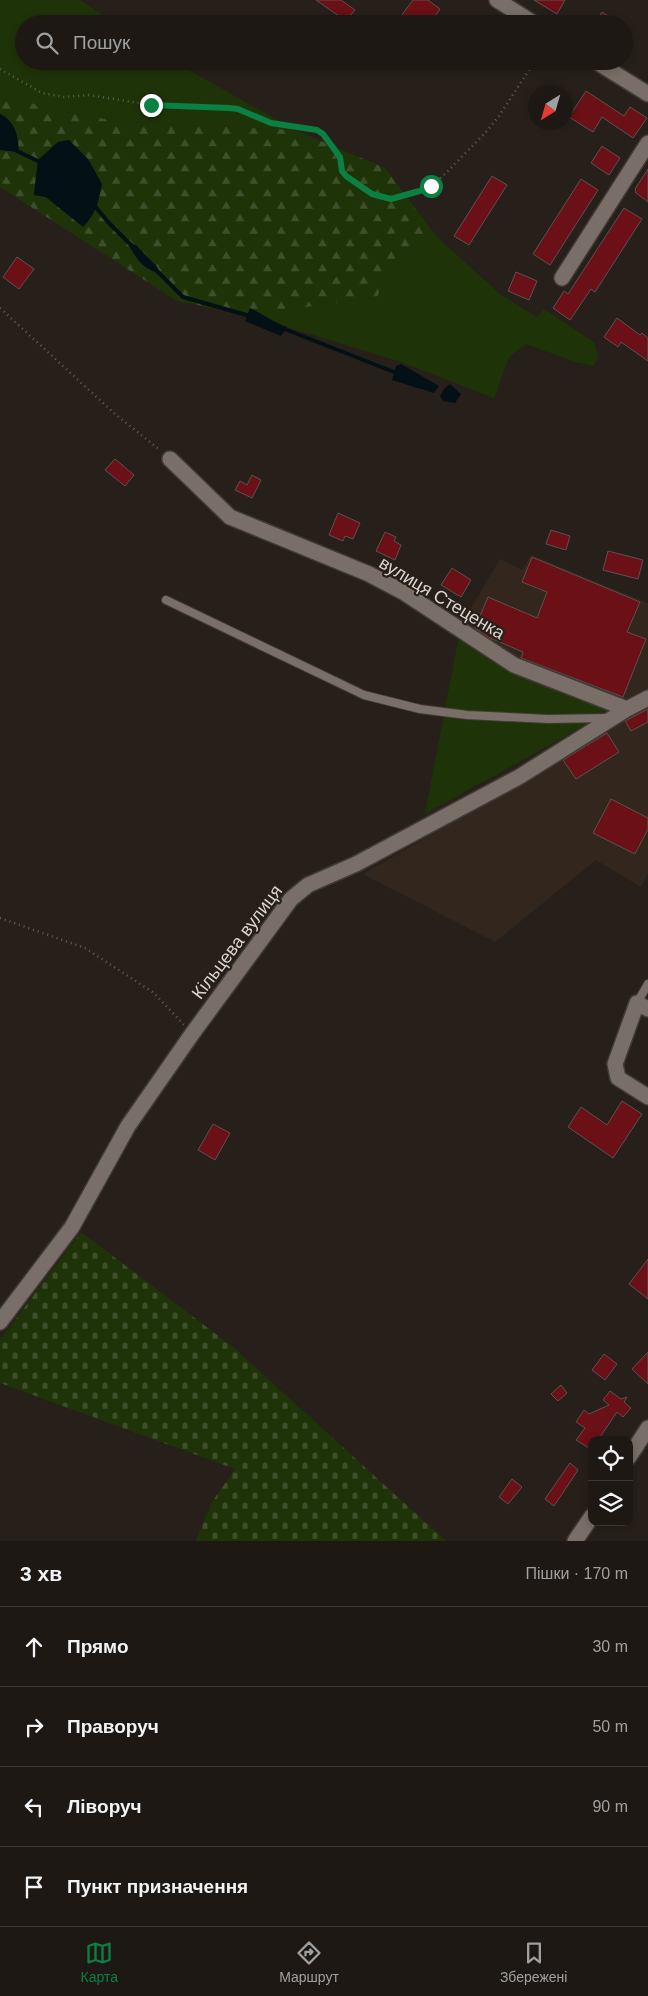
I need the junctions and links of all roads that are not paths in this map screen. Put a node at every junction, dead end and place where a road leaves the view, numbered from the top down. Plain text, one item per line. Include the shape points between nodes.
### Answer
1 (497, 0) edge
2 (521, 15) edge
3 (609, 70) edge
4 (648, 94) edge
5 (648, 143) edge
6 (562, 278) dead end
7 (170, 459) road end
8 (166, 600) dead end
9 (648, 698) edge
10 (627, 709) junction
11 (613, 718) junction
12 (648, 984) edge
13 (643, 1006) edge
14 (648, 1097) edge
15 (0, 1322) edge
16 (648, 1428) edge
17 (633, 1452) edge
18 (588, 1522) edge
19 (576, 1541) edge

1 - 2 street
3 - 4 street
5 - 6 street
7 - 10 street, вулиця Стеценка via 230,517 369,574 514,665
8 - 11 lane via 364,695 420,709 466,715
9 - 10 street, Кільцева вулиця
10 - 11 street, Кільцева вулиця
11 - 15 street, Кільцева вулиця via 519,777 356,864 308,885 291,899 128,1126 72,1227
12 - 13 lane
13 - 14 street via 615,1064 618,1078
16 - 17 street
18 - 19 street

